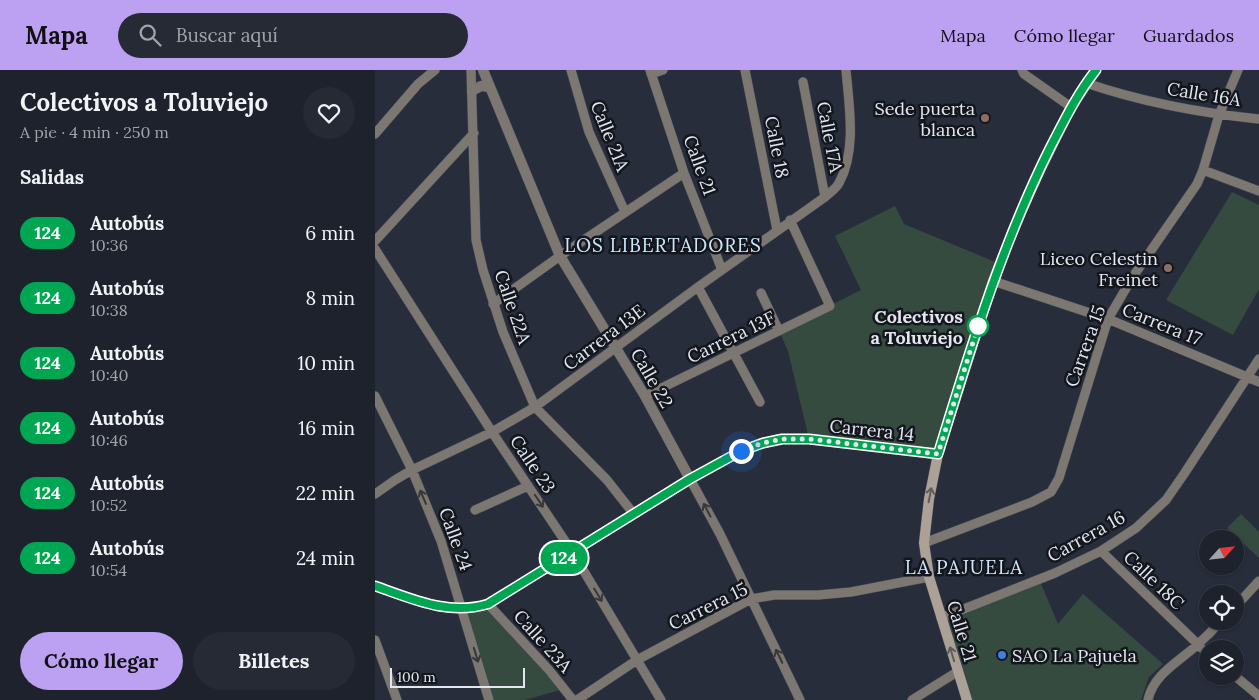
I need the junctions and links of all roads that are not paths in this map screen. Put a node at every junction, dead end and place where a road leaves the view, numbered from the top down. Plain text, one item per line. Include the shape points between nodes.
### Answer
1 (471, 70) edge
2 (483, 70) edge
3 (571, 70) edge
4 (663, 70) edge
5 (745, 70) edge
6 (846, 70) edge
7 (1096, 70) edge
8 (1238, 70) edge
9 (430, 71) edge
10 (1024, 71) edge
11 (650, 72) edge
12 (803, 82) dead end
13 (1086, 83) junction
14 (490, 88) junction
15 (472, 91) junction
16 (1071, 106) junction
17 (1219, 115) junction
18 (1259, 119) edge
19 (474, 132) junction
20 (375, 134) edge
21 (1203, 170) junction
22 (684, 173) junction
23 (1259, 191) edge
24 (825, 197) junction
25 (625, 212) junction
26 (790, 220) junction
27 (777, 230) junction
28 (375, 241) edge
29 (375, 249) edge
30 (560, 256) junction
31 (721, 270) junction
32 (993, 282) junction
33 (698, 287) junction
34 (761, 293) dead end
35 (493, 304) junction
36 (1108, 319) junction
37 (779, 331) junction
38 (616, 349) junction
39 (733, 352) junction
40 (1259, 359) edge
41 (1249, 377) junction
42 (1259, 382) edge
43 (375, 396) edge
44 (645, 396) junction
45 (760, 402) dead end
46 (535, 407) junction
47 (492, 432) junction
48 (938, 454) junction
49 (412, 470) junction
50 (690, 479) junction
51 (528, 486) junction
52 (375, 494) edge
53 (475, 510) dead end
54 (633, 513) junction
55 (923, 543) junction
56 (1101, 551) junction
57 (573, 553) junction
58 (929, 577) junction
59 (1259, 581) edge
60 (375, 586) edge
61 (1244, 597) edge
62 (751, 599) junction
63 (488, 604) junction
64 (462, 609) junction
65 (941, 618) junction
66 (1212, 630) edge
67 (375, 640) edge
68 (1198, 645) junction
69 (637, 660) junction
70 (957, 672) junction
71 (1244, 684) edge
72 (1259, 696) edge
73 (397, 700) edge
74 (489, 700) edge
75 (573, 700) edge
76 (577, 700) edge
77 (661, 700) edge
78 (800, 700) edge
79 (912, 700) edge
80 (967, 700) edge
81 (1148, 700) edge

1 - 15 street, Calle 22A
2 - 14 street, Calle 22
3 - 25 street, Calle 21A via 589,132
4 - 11 street
5 - 27 street, Calle 18
6 - 24 street, Carrera 13E via 849,149 838,185
7 - 13 main road
8 - 17 street, Carrera 15
9 - 20 street
10 - 16 street
11 - 22 street, Calle 21
12 - 24 street, Calle 17A
13 - 16 main road
13 - 17 street, Calle 16A via 1144,101
14 - 15 street via 481,86
14 - 30 street, Calle 22
15 - 19 street, Calle 22A
16 - 32 main road via 1014,228
17 - 18 street, Calle 16A
17 - 21 street, Carrera 15
19 - 28 street
19 - 35 street, Calle 22A via 476,240
21 - 23 street
21 - 36 street, Carrera 15 via 1191,194 1132,278
22 - 25 street
22 - 31 street, Calle 21
24 - 26 street, Carrera 13E
25 - 30 street
26 - 27 street, Carrera 13E
26 - 37 street, Carrera 13F via 830,306
27 - 31 street, Carrera 13E
29 - 47 street, Calle 23
30 - 35 street
30 - 38 street, Calle 22
31 - 33 street, Carrera 13E
32 - 36 street, Carrera 17
32 - 48 main road
33 - 38 street, Carrera 13E
33 - 39 street
34 - 37 street
35 - 46 street, Calle 22A
36 - 41 street, Carrera 17
36 - 55 street, Carrera 15 via 1059,478 1051,492 1014,510
37 - 39 street, Carrera 13F
38 - 44 street, Calle 22
38 - 46 street, Carrera 13E
39 - 44 street, Carrera 13F
39 - 45 street
40 - 41 street, Carrera 16
41 - 42 street, Carrera 17
41 - 56 street, Carrera 16 via 1165,500 1136,528
43 - 49 street, Calle 24
44 - 50 street, Calle 22
46 - 47 street, Carrera 13E
46 - 54 street, Calle 22A via 607,480
47 - 49 street, Carrera 13E
47 - 51 street, Calle 23
48 - 50 street, Carrera 14 via 809,439 782,439 741,451
55 -> 48 main road, Calle 21
49 - 52 street, Carrera 13E
64 -> 49 street, Calle 24 via 441,541
50 - 54 street, Carrera 14
62 -> 50 street, Calle 22
51 - 53 street
51 -> 57 street, Calle 23
54 - 57 street, Carrera 14
55 - 58 main road, Calle 21
56 - 65 street, Carrera 16 via 1055,573
56 - 68 street, Calle 18C
57 - 63 street, Carrera 14
57 -> 69 street, Calle 23
58 - 62 street, Carrera 15 via 851,592
58 - 65 main road, Calle 21
59 - 61 street
60 - 64 street, Carrera 14 via 428,604
62 - 69 street, Carrera 15
78 -> 62 street, Calle 22
63 - 64 street, Carrera 14
63 - 75 street, Calle 23A
64 -> 74 street, Calle 24
70 -> 65 main road, Calle 21
66 - 68 street
67 - 73 street
68 - 81 street via 1161,675
69 - 76 street, Carrera 15
69 - 77 street, Calle 23
70 - 79 street
70 - 80 main road, Calle 21
71 - 72 street

